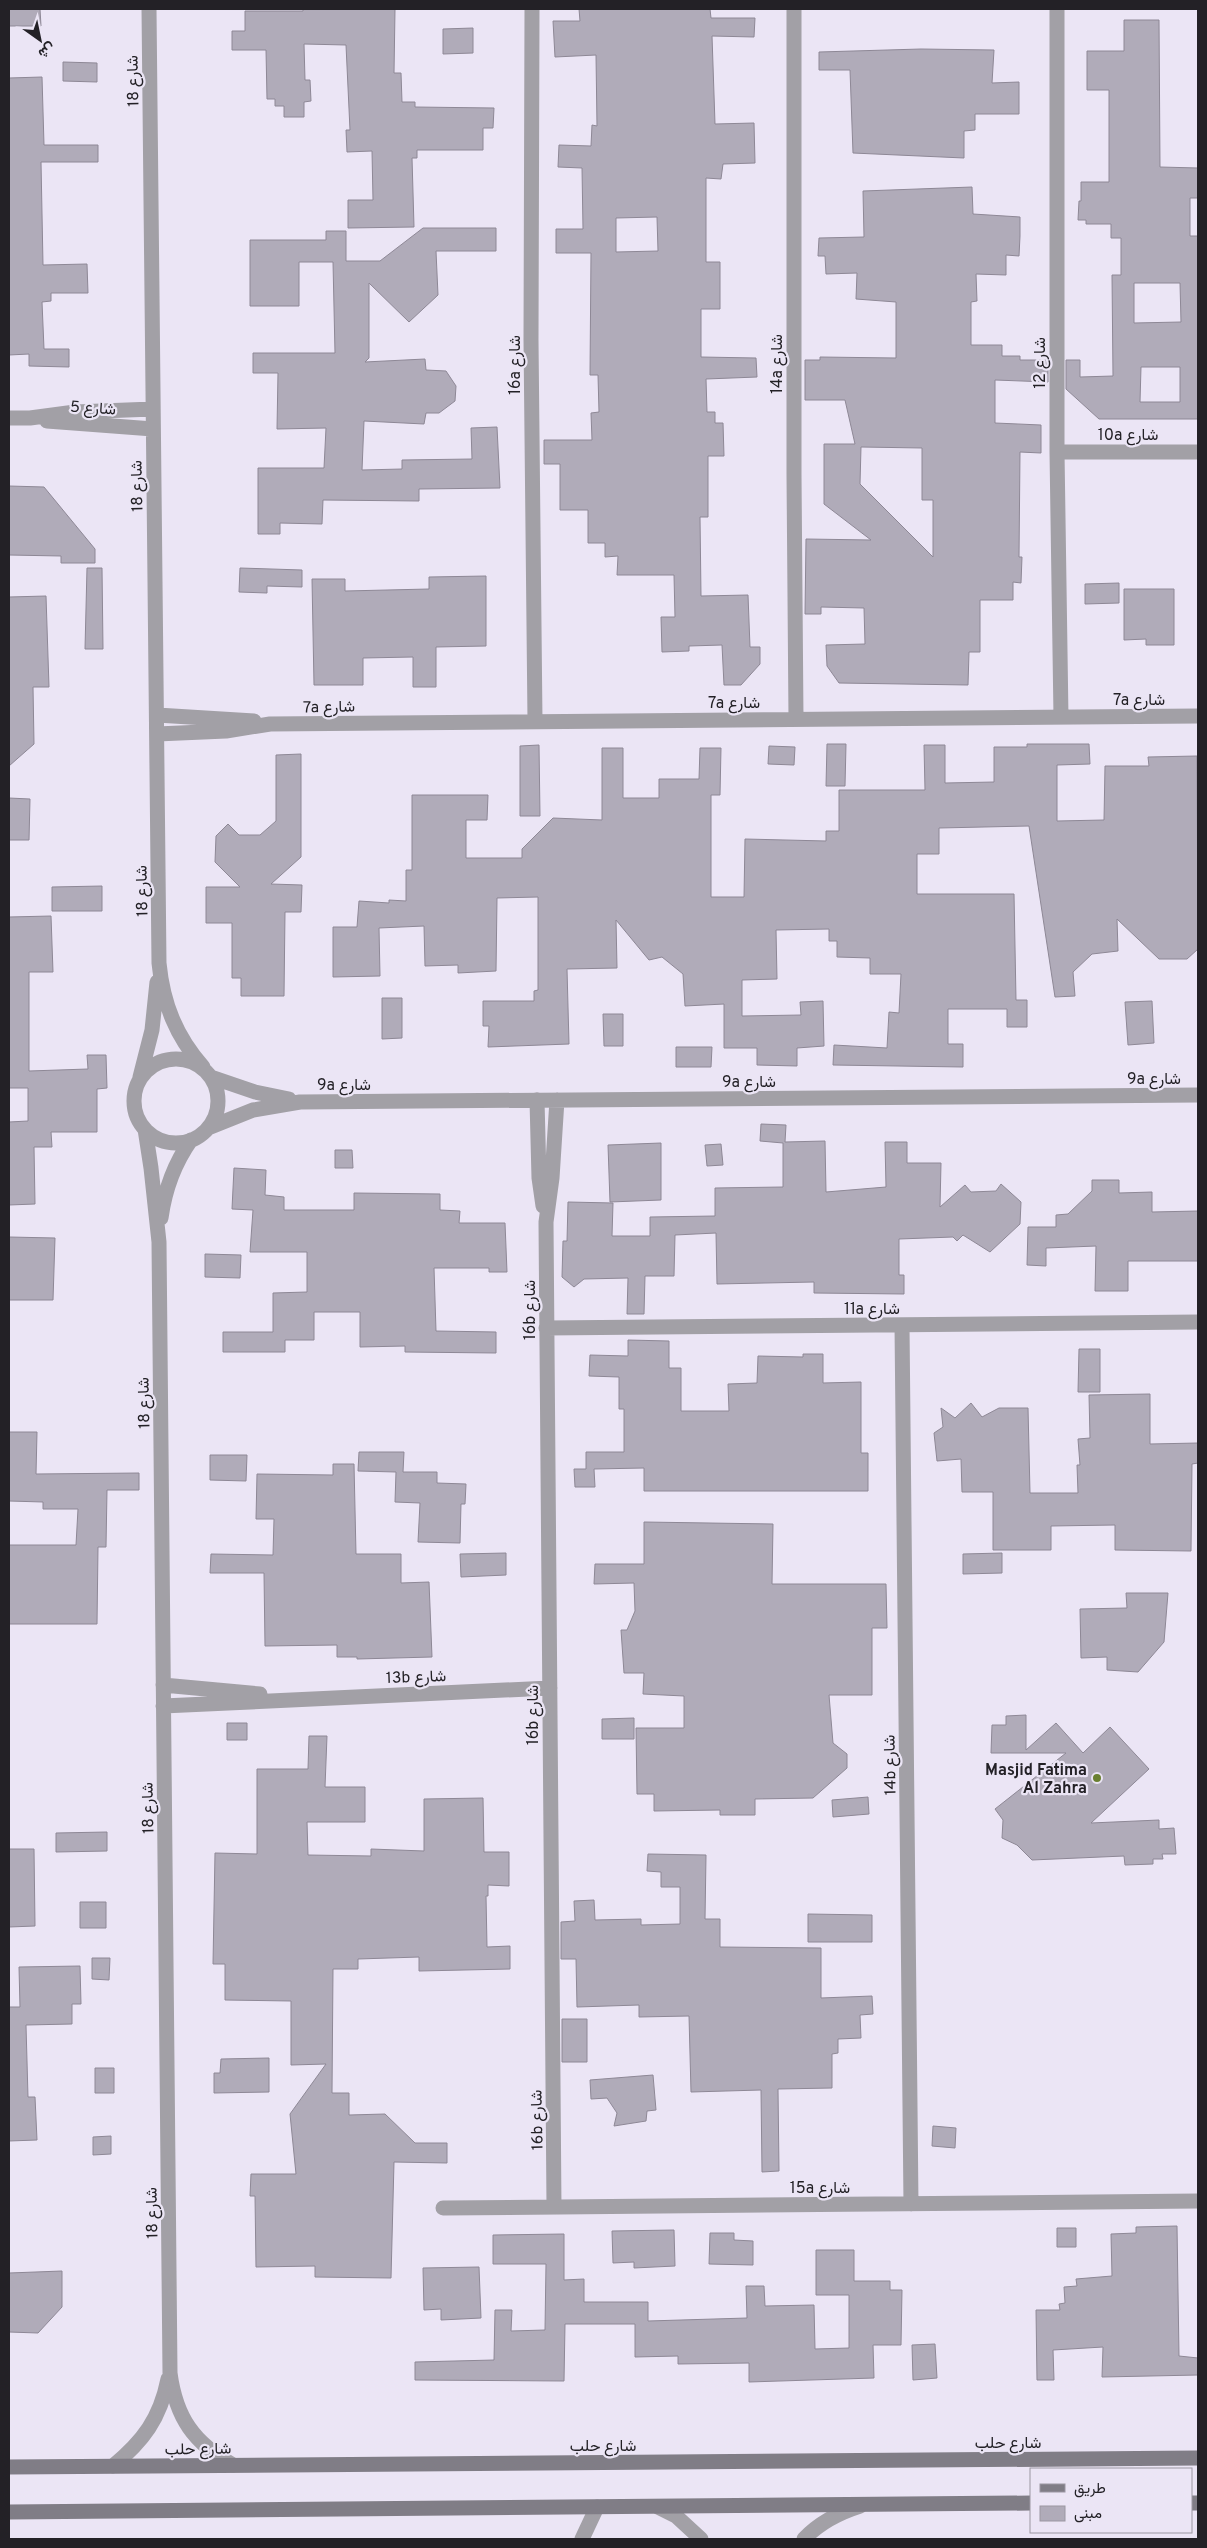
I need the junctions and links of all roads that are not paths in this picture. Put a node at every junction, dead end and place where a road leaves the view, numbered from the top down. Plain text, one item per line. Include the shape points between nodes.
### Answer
1 (149, 9) edge
2 (532, 9) edge
3 (794, 9) edge
4 (1057, 9) edge
5 (153, 409) junction
6 (9, 418) edge
7 (30, 418) junction
8 (153, 429) junction
9 (1057, 452) junction
10 (1198, 452) edge
11 (156, 715) junction
12 (1198, 716) edge
13 (1061, 717) junction
14 (796, 719) junction
15 (535, 721) junction
16 (270, 724) junction
17 (157, 734) junction
18 (159, 963) junction
19 (207, 1072) junction
20 (138, 1083) junction
21 (1198, 1095) edge
22 (537, 1100) junction
23 (557, 1100) junction
24 (300, 1102) junction
25 (208, 1128) junction
26 (145, 1129) junction
27 (191, 1140) junction
28 (546, 1222) junction
29 (159, 1242) junction
30 (1198, 1322) edge
31 (902, 1325) junction
32 (546, 1328) junction
33 (163, 1685) junction
34 (550, 1688) junction
35 (284, 1699) junction
36 (163, 1706) junction
37 (1198, 2201) edge
38 (911, 2204) junction
39 (554, 2207) junction
40 (443, 2208) dead end
41 (170, 2373) junction
42 (1198, 2458) edge
43 (233, 2465) junction
44 (113, 2466) junction
45 (9, 2467) edge
46 (1030, 2503) edge
47 (864, 2505) junction
48 (596, 2507) junction
49 (658, 2507) junction
50 (9, 2512) edge
51 (582, 2539) edge
52 (701, 2539) edge
53 (804, 2539) edge

1 - 5 street, شارع 18
2 - 15 street, 16a شارع
3 - 14 street, 14a شارع
4 - 9 street, شارع 12
5 - 7 street, شارع 5 via 75,412
5 - 8 street, شارع 18
6 - 7 street, شارع 5
7 - 8 street, شارع 5
8 - 11 street, شارع 18
9 - 10 street, 10a شارع
9 - 13 street, شارع 12
11 - 16 street, 7a شارع via 226,718
11 - 17 street, شارع 18
12 - 13 street, 7a شارع
13 - 14 street, 7a شارع
14 - 15 street, 7a شارع
15 - 16 street, 7a شارع
16 - 17 street, 7a شارع via 226,731
17 - 18 street, شارع 18
18 - 19 street, شارع 18 via 161,986 176,1030
18 - 20 street, شارع 18 via 152,1030
19 - 20 street via 192,1061 166,1060 145,1072
19 - 24 street, 9a شارع via 256,1092
19 - 25 street via 217,1089 219,1103
20 - 26 street via 135,1110
21 - 23 street, 9a شارع
22 - 23 street, 9a شارع
22 - 24 street, 9a شارع
22 - 28 street, 16b شارع via 539,1178
23 - 28 street, 16b شارع
24 - 25 street, 9a شارع via 253,1110
25 - 27 street
26 - 27 street via 166,1142
26 - 29 street, شارع 18
27 - 29 street, شارع 18 via 180,1155 166,1188
28 - 32 street, 16b شارع
29 - 33 street, شارع 18
30 - 31 street, 11a شارع
31 - 32 street, 11a شارع
31 - 38 street, 14b شارع
32 - 34 street, 16b شارع
33 - 35 street, 13b شارع
33 - 36 street, شارع 18
34 - 35 street, 13b شارع
34 - 39 street, 16b شارع
35 - 36 street, 13b شارع
36 - 41 street, شارع 18
37 - 38 street, 15a شارع
38 - 39 street, 15a شارع
39 - 40 street, 15a شارع
41 - 43 street, شارع 18 via 172,2392 188,2428 201,2443
41 - 44 street, شارع 18 via 164,2400 152,2426
42 - 43 street, شارع حلب
43 - 44 street, شارع حلب
44 - 45 street, شارع حلب
46 - 47 street
47 - 49 street
47 - 53 street via 842,2511 822,2522
48 - 49 street
48 - 50 street
48 - 51 street
49 - 52 street via 676,2516

